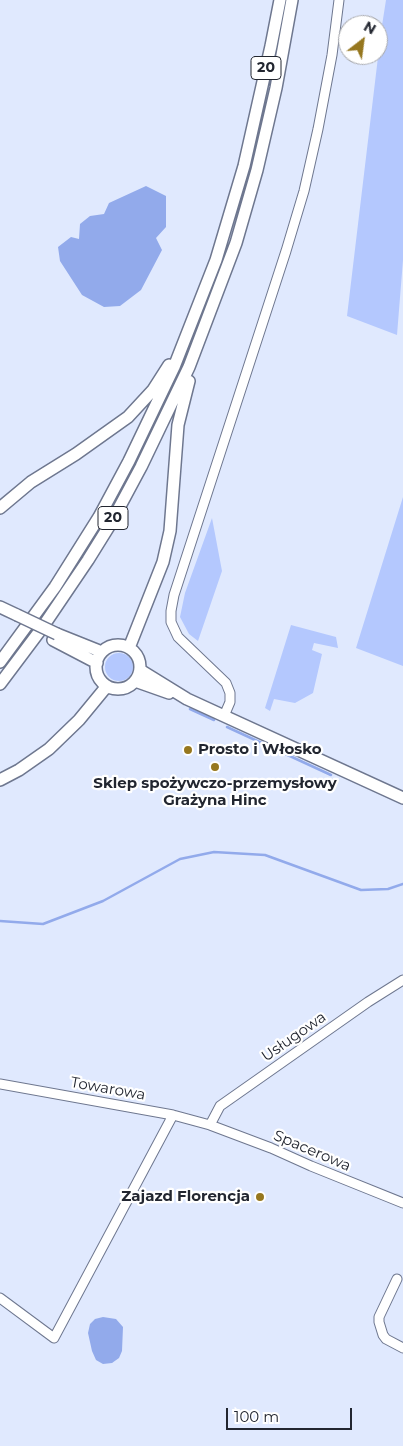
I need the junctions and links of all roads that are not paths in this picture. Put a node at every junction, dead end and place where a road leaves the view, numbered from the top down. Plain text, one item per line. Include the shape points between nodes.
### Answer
1 (280, 0) edge
2 (292, 0) edge
3 (339, 0) edge
4 (187, 336) junction
5 (201, 338) junction
6 (0, 508) edge
7 (0, 607) edge
8 (0, 616) edge
9 (14, 618) junction
10 (129, 648) junction
11 (99, 658) junction
12 (0, 662) edge
13 (138, 676) junction
14 (0, 684) edge
15 (107, 686) junction
16 (224, 716) junction
17 (0, 780) edge
18 (403, 798) edge
19 (403, 980) edge
20 (0, 1084) edge
21 (172, 1115) junction
22 (210, 1125) junction
23 (403, 1203) edge
24 (398, 1279) dead end
25 (0, 1298) edge
26 (403, 1348) edge

1 - 4 main road, 20 via 244,166 216,260
2 - 5 main road, 20 via 257,170 236,242
3 - 16 street via 332,56 304,191 171,611 171,622 178,637 226,683 230,702
4 - 6 main road via 152,390 128,417 31,482
4 - 12 main road, 20 via 162,396 98,517 55,587
5 - 10 main road via 178,426 170,531 163,562
5 - 14 main road, 20 via 171,407 111,523 42,628
7 - 9 main road
8 - 9 main road
9 - 11 main road
10 - 11 main road via 112,646
10 - 13 main road via 138,658
11 - 15 main road via 98,676
13 - 15 main road via 125,688
13 - 16 main road
15 - 17 main road via 80,720 49,748
16 - 18 main road
19 - 22 street, Usługowa via 220,1106
20 - 21 street, Towarowa
21 - 22 street, Towarowa
21 - 25 street via 54,1338
22 - 23 street, Spacerowa
24 - 26 street via 379,1322 386,1339

